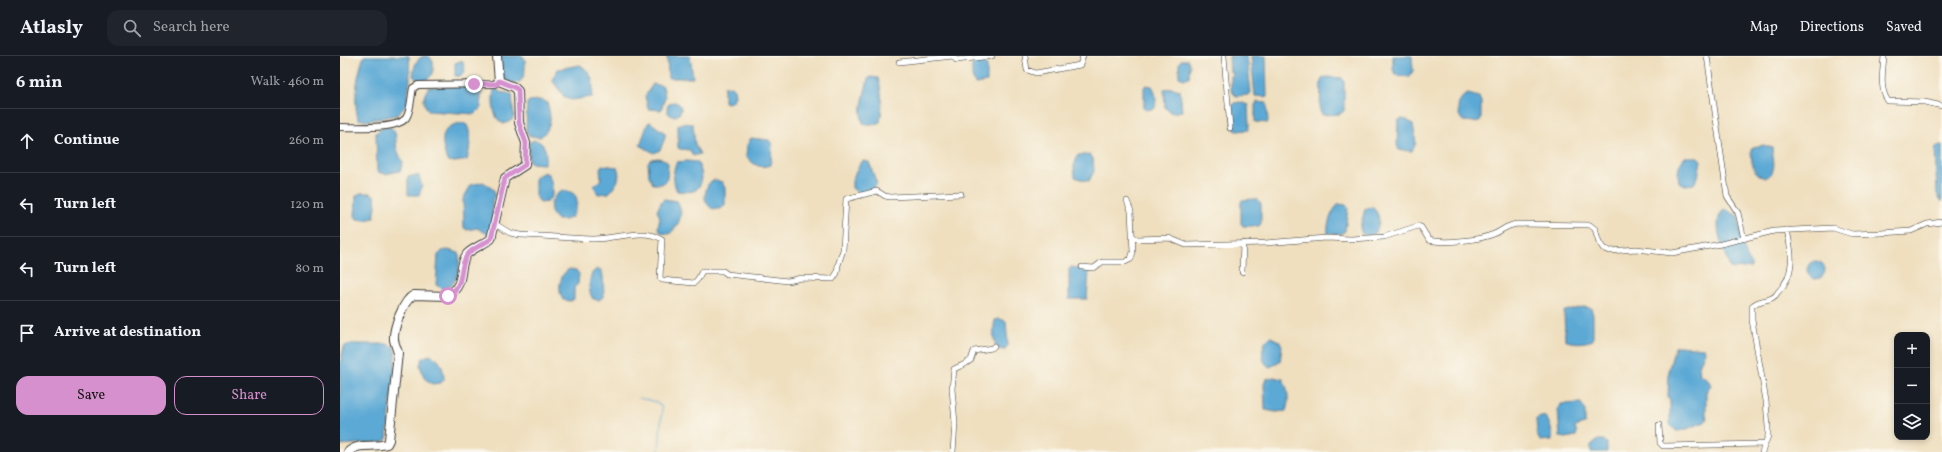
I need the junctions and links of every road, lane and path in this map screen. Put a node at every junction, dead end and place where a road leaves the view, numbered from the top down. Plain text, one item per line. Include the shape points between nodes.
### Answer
1 (497, 56) edge
2 (992, 56) edge
3 (1025, 56) edge
4 (1083, 56) edge
5 (1224, 56) edge
6 (1707, 56) edge
7 (1884, 56) edge
8 (899, 62) dead end
9 (499, 81) junction
10 (1942, 106) edge
11 (340, 127) edge
12 (1230, 128) dead end
13 (961, 194) dead end
14 (1127, 201) dead end
15 (1942, 222) edge
16 (495, 224) junction
17 (1787, 230) junction
18 (1132, 236) junction
19 (1744, 239) junction
20 (1242, 243) junction
21 (1082, 267) dead end
22 (1242, 272) dead end
23 (994, 346) dead end
24 (1659, 425) dead end
25 (1764, 444) junction
26 (1681, 445) junction
27 (348, 452) edge
28 (952, 452) edge
29 (1681, 452) edge
30 (1762, 452) edge

1 - 9 main road
2 - 8 street via 956,60 953,56
3 - 4 street via 1027,70 1036,73 1080,65
5 - 12 street
6 - 19 street via 1727,196 1738,213
7 - 10 street via 1882,77 1884,94 1888,101 1925,102
9 - 11 street via 497,84 418,85 413,88 408,117 402,122 387,126
9 - 16 main road via 518,90 519,123 526,138 526,157 525,165 505,178
13 - 16 street via 890,197 877,191 846,199 842,250 837,273 833,279 772,280 728,274 723,271 702,271 694,283 662,280 662,239 656,235 593,239 520,235 510,233
14 - 18 street via 1131,211
15 - 17 street via 1927,224 1911,231 1881,234 1852,234 1833,228
16 - 27 main road via 491,239 466,256 460,281 452,293 437,297 414,295 404,303 394,339 398,353 389,440 387,444 360,446
17 - 19 street
17 - 25 street via 1791,273 1784,286 1772,298 1758,301 1752,306 1752,320 1766,401 1768,436
18 - 20 street via 1137,239 1169,238 1186,245
18 - 21 street via 1131,259 1128,261 1102,262 1094,268
19 - 20 street via 1672,253 1636,249 1614,252 1603,248 1595,229 1590,225 1535,224 1509,225 1483,238 1464,240 1431,241 1418,226 1384,237
20 - 22 street
23 - 28 street via 974,351 971,360 954,369 952,398 955,423
24 - 26 street via 1660,443 1663,446
25 - 26 street
25 - 30 street
26 - 29 street

